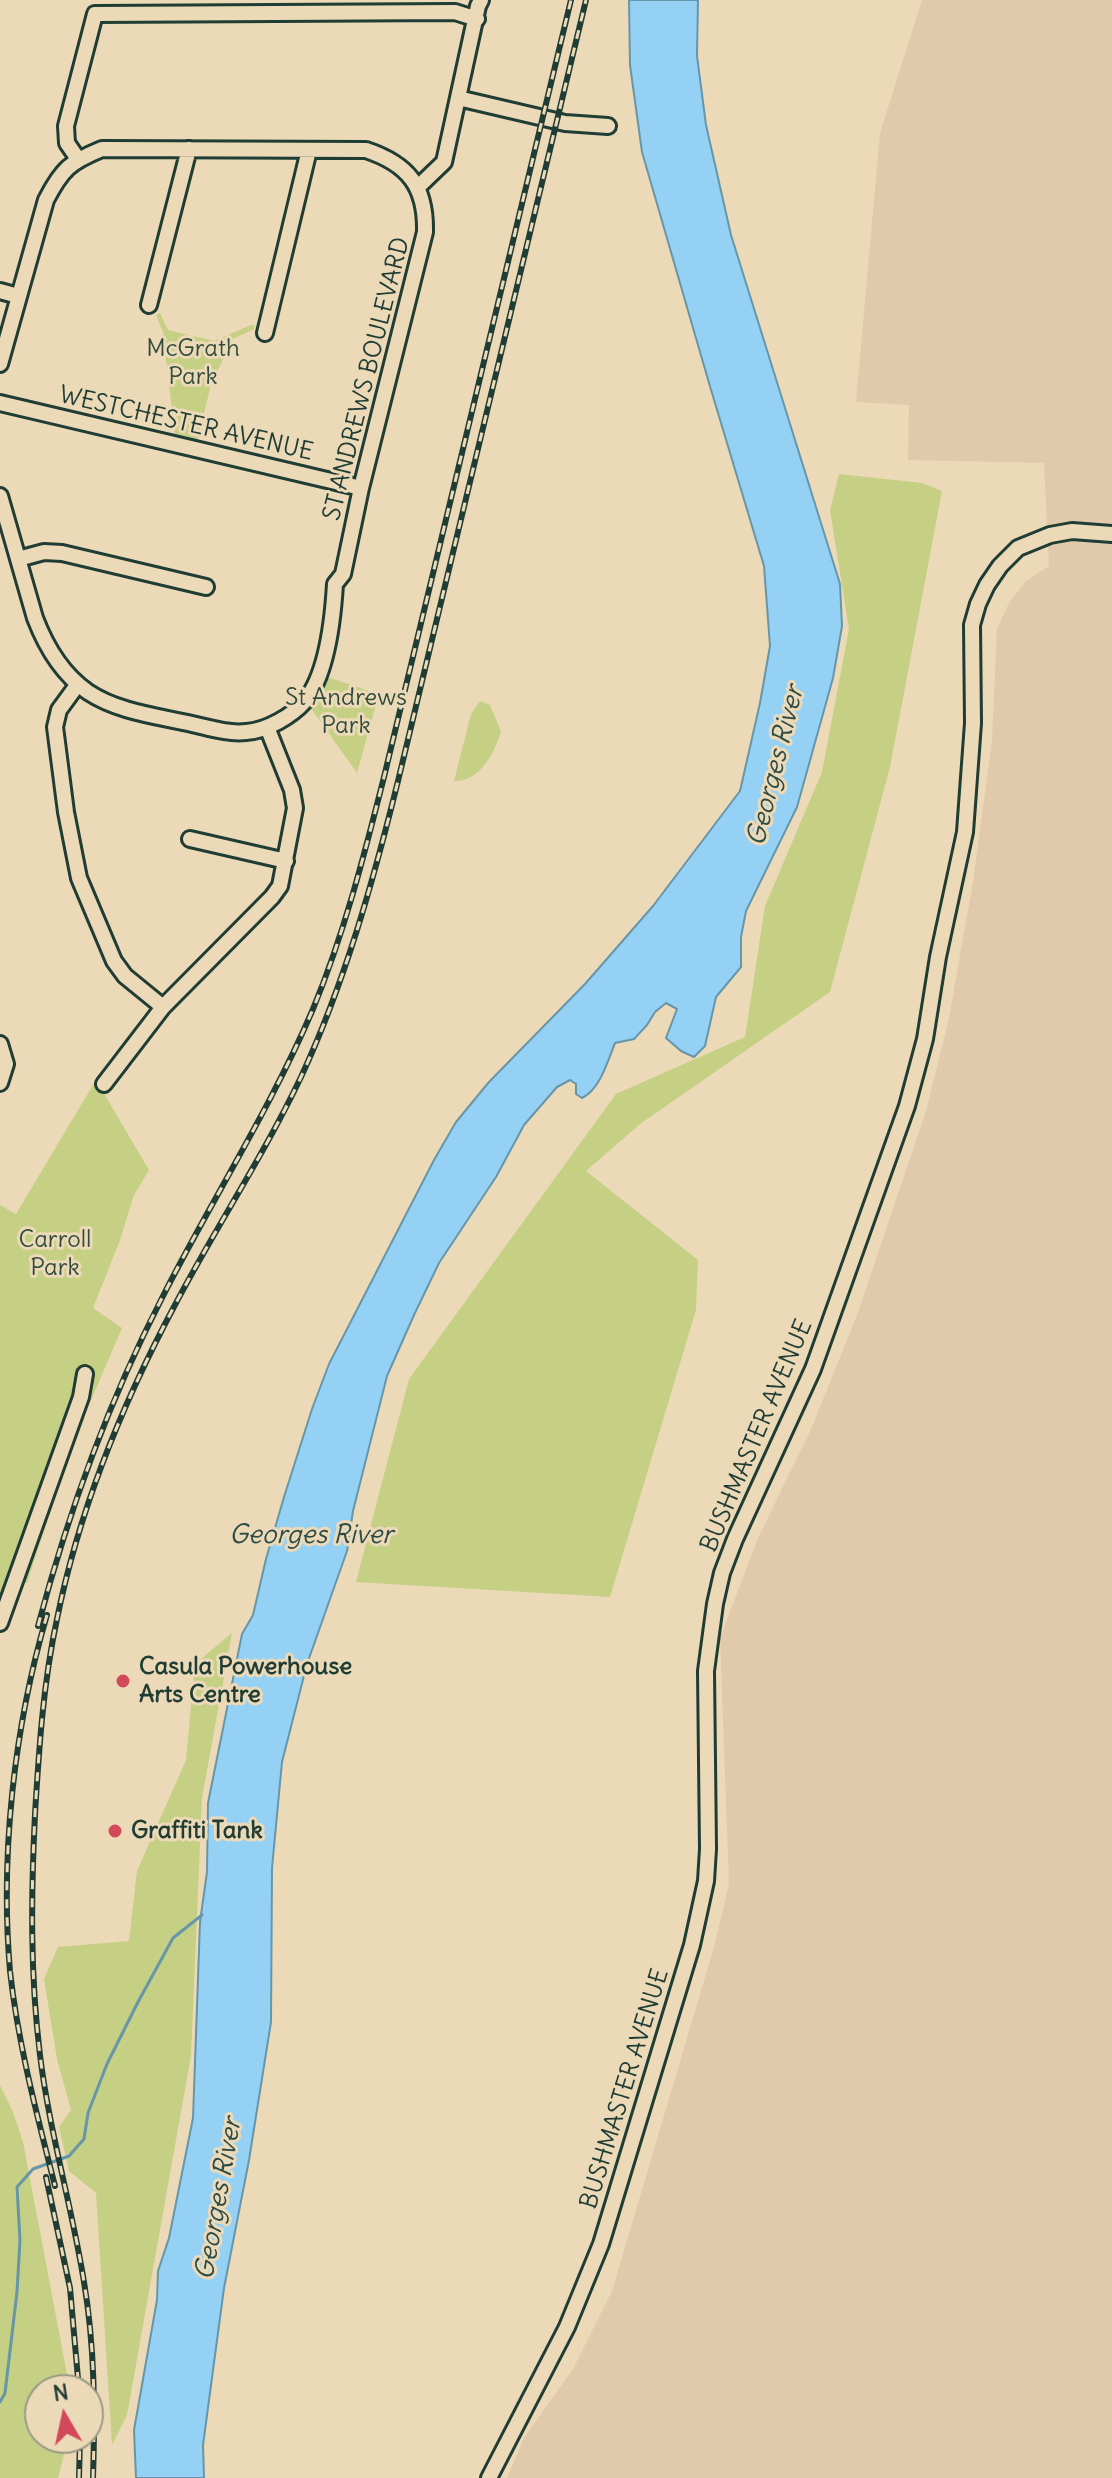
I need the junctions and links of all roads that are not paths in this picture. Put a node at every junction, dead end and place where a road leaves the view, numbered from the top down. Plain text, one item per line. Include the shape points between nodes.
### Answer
1 (481, 0) edge
2 (488, 0) edge
3 (477, 19) junction
4 (458, 98) junction
5 (608, 126) dead end
6 (189, 149) junction
7 (309, 150) junction
8 (78, 159) junction
9 (418, 187) junction
10 (0, 291) edge
11 (18, 296) junction
12 (149, 305) dead end
13 (265, 333) dead end
14 (0, 364) edge
15 (0, 403) edge
16 (361, 488) junction
17 (0, 496) edge
18 (1112, 534) edge
19 (18, 559) junction
20 (206, 587) dead end
21 (78, 684) junction
22 (267, 727) junction
23 (190, 839) dead end
24 (286, 861) junction
25 (163, 1007) junction
26 (0, 1044) edge
27 (0, 1083) edge
28 (104, 1084) dead end
29 (85, 1374) dead end
30 (0, 1623) edge
31 (489, 2478) edge

1 - 3 street
2 - 3 street
3 - 4 street
3 - 8 street via 455,12 95,14 66,126 67,143
4 - 5 street via 565,123
4 - 9 street via 444,162
6 - 7 street
6 - 8 street via 102,149
6 - 12 street
7 - 9 street via 366,150 388,157
7 - 13 street
8 - 11 street via 58,177 46,200
9 - 16 street, ST ANDREWS BOULEVARD via 425,232
10 - 11 street
11 - 14 street
15 - 16 street, WESTCHESTER AVENUE
16 - 22 street, ST ANDREWS BOULEVARD via 343,574 335,584 322,667 306,700
17 - 19 street, ST ANDREWS BOULEVARD
18 - 31 street, BUSHMASTER AVENUE via 1072,531 1018,548 1000,566 978,604 972,625 973,723 965,832 925,1039 907,1106 813,1369 735,1539 715,1604 706,1671 706,1881 692,1945 601,2244 557,2349
19 - 20 street via 62,553
19 - 21 street, ST ANDREWS BOULEVARD via 43,638
21 - 22 street, ST ANDREWS BOULEVARD via 123,709 229,732
21 - 25 street via 59,710 55,727 79,878 114,961
22 - 24 street via 295,808
23 - 24 street
24 - 25 street via 272,897
25 - 28 street
26 - 27 street via 6,1064
29 - 30 street

